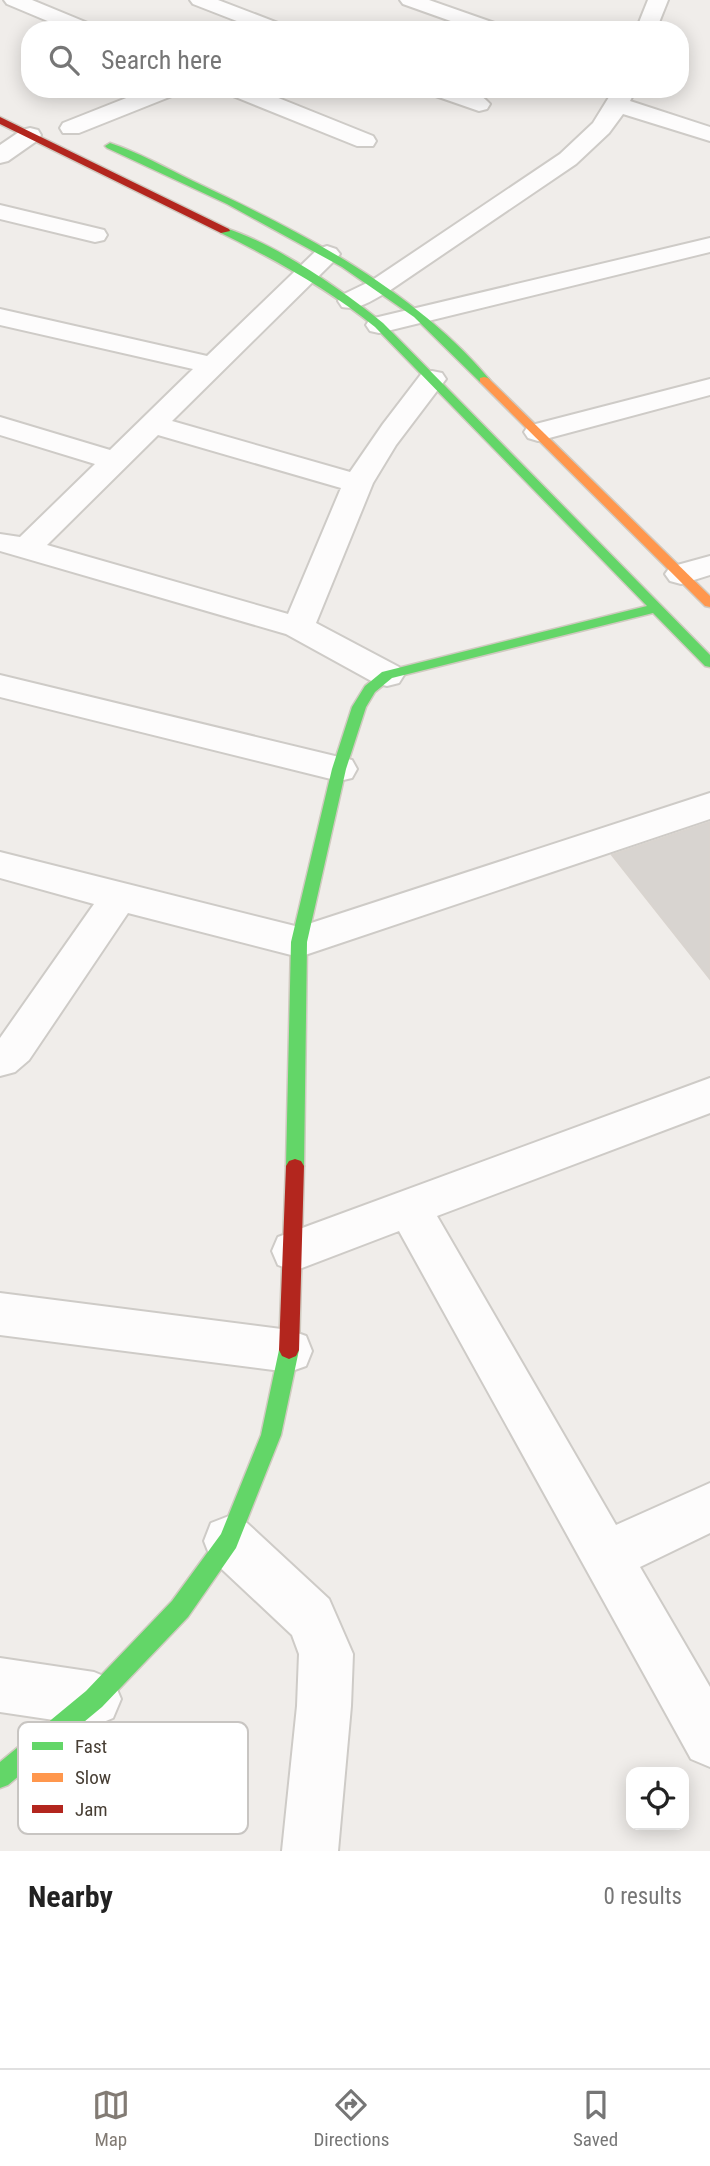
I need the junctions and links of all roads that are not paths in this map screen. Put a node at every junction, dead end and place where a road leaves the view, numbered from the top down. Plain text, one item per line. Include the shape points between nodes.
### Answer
1 (14, 0) edge
2 (200, 0) edge
3 (410, 0) edge
4 (631, 0) edge
5 (656, 4) edge
6 (66, 21) edge
7 (255, 21) edge
8 (470, 21) edge
9 (649, 21) edge
10 (141, 98) edge
11 (258, 98) edge
12 (463, 98) edge
13 (620, 98) edge
14 (623, 98) edge
15 (479, 104) dead end
16 (0, 120) edge
17 (61, 124) joint
18 (710, 134) edge
19 (30, 135) junction
20 (365, 141) dead end
21 (0, 156) edge
22 (0, 212) edge
23 (95, 235) dead end
24 (710, 245) edge
25 (318, 263) junction
26 (380, 286) junction
27 (351, 301) junction
28 (418, 314) junction
29 (0, 317) edge
30 (379, 325) junction
31 (215, 366) junction
32 (432, 379) junction
33 (710, 387) edge
34 (153, 425) junction
35 (0, 426) edge
36 (538, 432) junction
37 (114, 460) junction
38 (359, 484) junction
39 (13, 544) edge
40 (695, 570) edge
41 (710, 603) edge
42 (657, 608) junction
43 (298, 627) junction
44 (710, 663) edge
45 (387, 676) junction
46 (0, 686) edge
47 (338, 769) junction
48 (710, 806) edge
49 (0, 865) edge
50 (119, 896) junction
51 (299, 942) junction
52 (0, 1060) edge
53 (710, 1095) edge
54 (409, 1208) junction
55 (294, 1251) junction
56 (0, 1314) edge
57 (289, 1351) junction
58 (710, 1507) edge
59 (229, 1541) junction
60 (606, 1557) junction
61 (0, 1685) edge
62 (94, 1699) junction
63 (66, 1722) edge
64 (710, 1740) edge
65 (18, 1762) edge
66 (0, 1777) edge
67 (310, 1851) edge

1 - 6 street
2 - 7 street
3 - 8 street
4 - 5 street
5 - 9 street
10 - 17 street
11 - 20 street
12 - 15 street
13 - 26 street via 600,129 561,165
14 - 18 street
16 - 19 street
17 - 25 street via 185,180
19 - 21 street
19 - 25 street
22 - 23 street
24 - 28 street
25 - 26 street
25 - 27 street
25 - 31 street
26 - 27 street
26 - 28 street
27 - 30 street
28 - 30 street
28 - 36 street
29 - 31 street
30 - 32 street
31 - 34 street
32 - 38 street via 397,423
32 - 42 street
33 - 36 street
34 - 37 street
34 - 38 street
35 - 37 street
36 - 40 street
37 - 39 street
38 - 43 street
39 - 43 street
40 - 41 street
42 - 44 street
42 - 45 street
43 - 45 street
45 - 47 street via 370,689 359,707
46 - 47 street
47 - 51 street
48 - 51 street
49 - 50 street
50 - 51 street
50 - 52 street via 29,1031
51 - 55 street
53 - 54 street
54 - 55 street
54 - 60 street
55 - 57 street
56 - 57 street
57 - 59 street via 271,1435
58 - 60 street
59 - 62 street via 180,1609
59 - 67 street via 311,1617 326,1654
60 - 64 street
61 - 62 street
62 - 63 street
65 - 66 street

